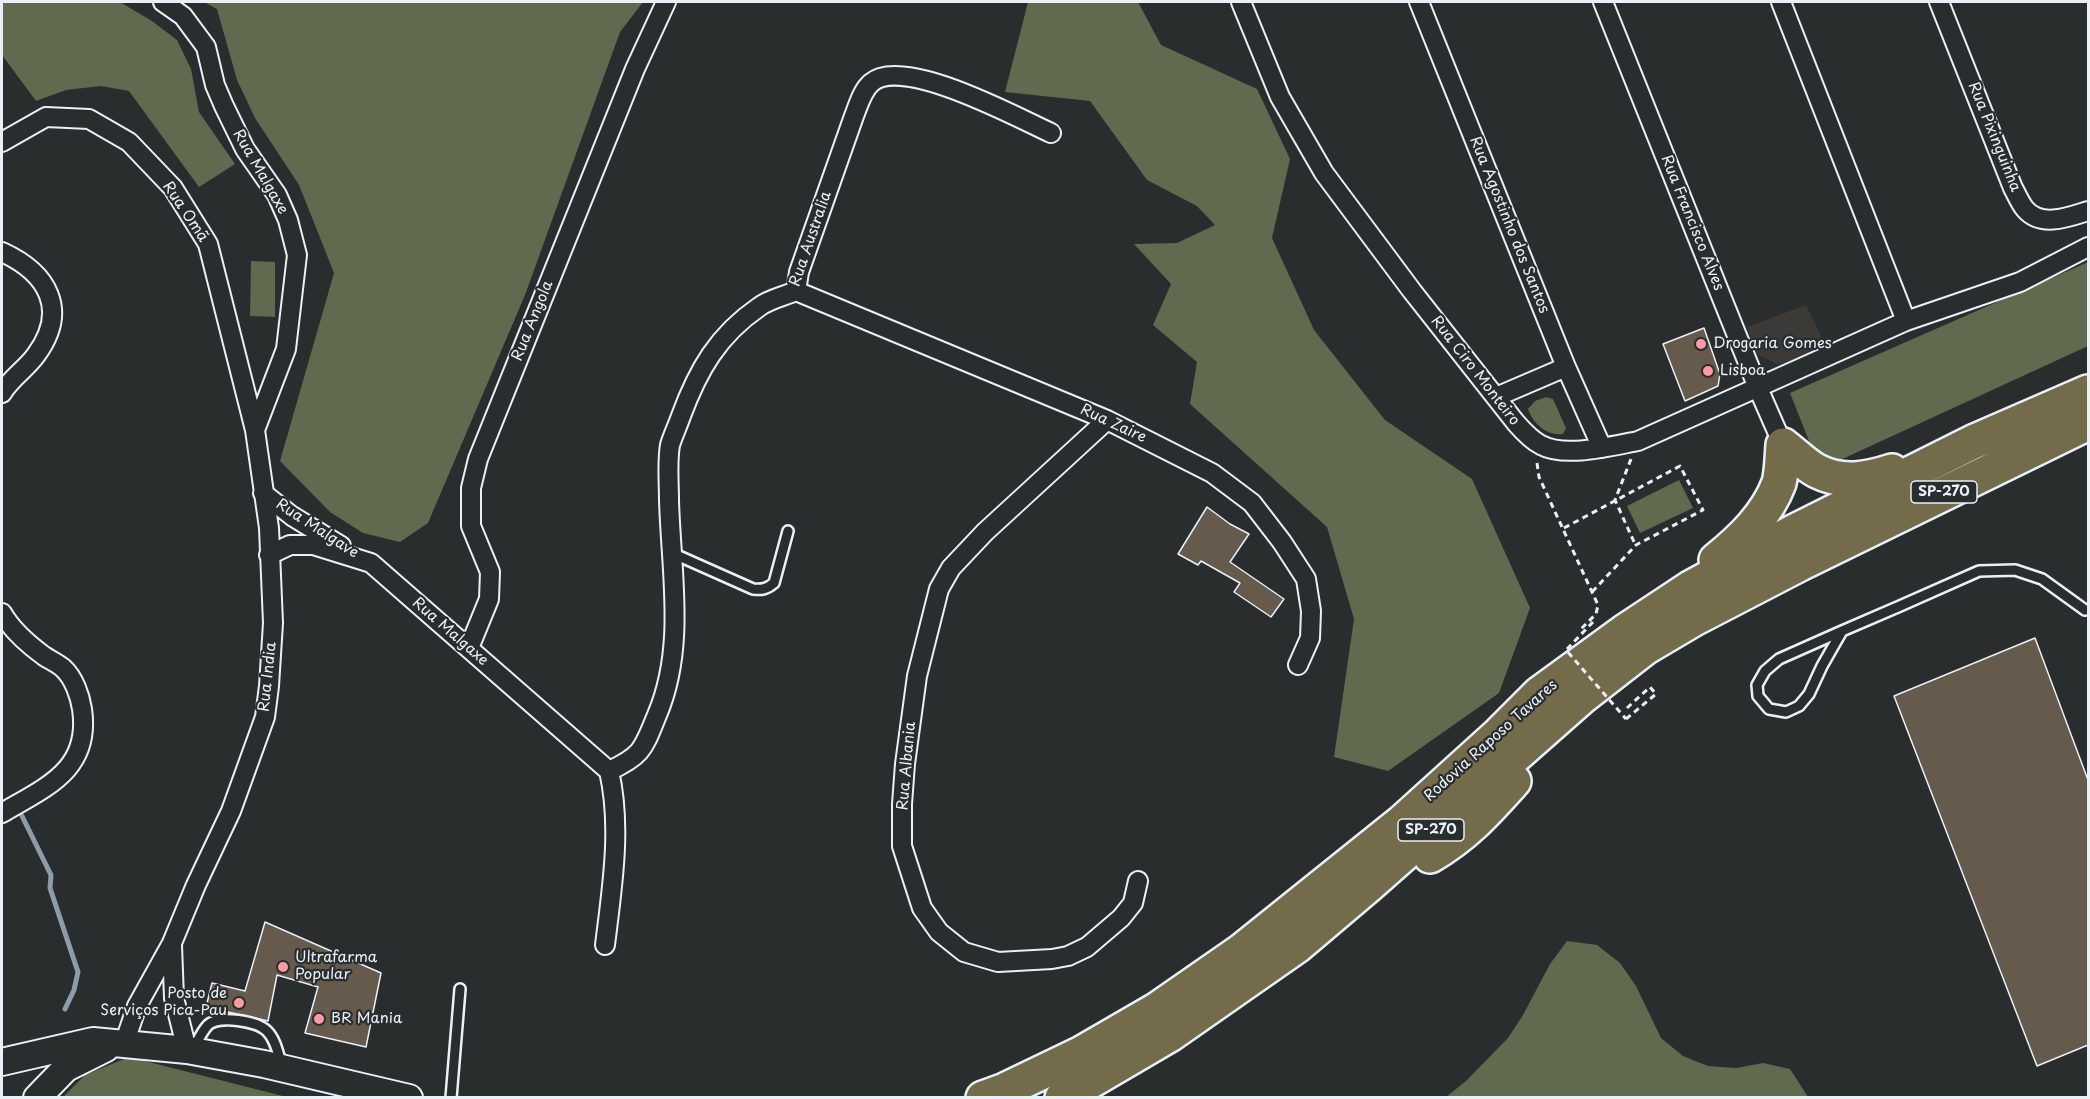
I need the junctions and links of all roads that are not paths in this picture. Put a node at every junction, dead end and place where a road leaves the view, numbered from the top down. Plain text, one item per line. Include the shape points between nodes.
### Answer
1 (164, 2) edge
2 (666, 2) edge
3 (1241, 2) edge
4 (1419, 2) edge
5 (1603, 2) edge
6 (1781, 2) edge
7 (1939, 2) edge
8 (1051, 133) dead end
9 (2, 142) edge
10 (2088, 211) edge
11 (2088, 247) edge
12 (2, 252) edge
13 (796, 291) junction
14 (1906, 321) junction
15 (1566, 367) junction
16 (1758, 388) junction
17 (2088, 392) edge
18 (2, 393) edge
19 (1496, 397) junction
20 (1107, 420) junction
21 (2088, 423) edge
22 (255, 430) junction
23 (1973, 442) junction
24 (1783, 445) junction
25 (1602, 448) junction
26 (263, 493) junction
27 (788, 531) dead end
28 (672, 553) junction
29 (270, 555) junction
30 (371, 563) junction
31 (2085, 610) dead end
32 (2, 613) edge
33 (1625, 631) junction
34 (1842, 631) junction
35 (469, 648) junction
36 (1298, 665) dead end
37 (609, 771) junction
38 (2, 813) edge
39 (1357, 876) junction
40 (1138, 881) dead end
41 (172, 943) junction
42 (605, 945) dead end
43 (460, 989) dead end
44 (121, 1044) junction
45 (190, 1050) junction
46 (2, 1062) edge
47 (282, 1068) junction
48 (37, 1098) edge
49 (409, 1098) edge
50 (451, 1098) edge
51 (983, 1098) edge
52 (1062, 1098) edge

1 - 22 street, Rua Malgaxe via 183,16 206,47 224,106 245,148 277,195 297,255 286,349
2 - 35 street, Rua Angola via 635,69 478,459 471,488 471,525 490,573 489,599
3 - 19 street, Rua Ciro Monteiro via 1280,97 1324,172
4 - 15 street, Rua Agostinho dos Santos
5 - 16 street, Rua Francisco Alves
6 - 14 street
7 - 10 street, Rua Pixinguinha via 2013,188 2025,209 2049,221
8 - 13 street, Rua Australia via 946,86 893,76 870,83 850,127 799,272
9 - 22 street, Rua Omã via 46,117 88,119 129,142 173,188 208,244
11 - 14 street via 2020,282
12 - 18 street via 20,261 44,283 52,311 48,334 35,356
13 - 20 street, Rua Zaire
13 - 28 street, Rua Australia via 760,305 723,338 701,369 670,446
14 - 16 street, Rua Ciro Monteiro
15 - 19 street
15 - 25 street, Rua Agostinho dos Santos
16 - 24 street, Rua Francisco Alves
16 - 25 street, Rua Ciro Monteiro via 1638,441
17 - 23 highway, Rodovia Raposo Tavares / SP-270
19 - 25 street, Rua Ciro Monteiro via 1516,423 1542,446 1560,451
20 - 36 street, Rua Zaire via 1212,473 1252,504 1282,542 1306,579 1311,611 1310,638
20 - 40 street, Rua Albania via 985,532 951,568 939,589 917,676 905,764 903,846 922,908 939,932 964,952 998,962 1052,959 1087,946 1133,903
21 - 39 highway, Rodovia Raposo Tavares / SP-270 via 1800,564 1645,648
22 - 26 street, Rua India
23 - 24 highway via 1860,479 1817,471
23 - 33 highway, Rodovia Raposo Tavares / SP-270 via 1793,532 1690,588
24 - 33 highway via 1779,481 1766,510 1736,543 1644,611
26 - 29 street, Rua India
26 - 30 street, Rua Malgave via 292,516
27 - 28 lane via 774,583 761,590
28 - 37 street, Rua Australia via 673,654 666,695 641,750
29 - 30 street, Rua Malgaxe via 290,545 312,545
29 - 41 street, Rua India via 273,622 264,717 231,811
30 - 35 street, Rua Malgaxe
31 - 34 lane via 2042,579 2014,570 1979,571
32 - 38 street via 41,654 64,669 80,695 84,724 79,752 66,772
33 - 39 highway, Rodovia Raposo Tavares / SP-270 via 1540,693 1403,821
34 - 34 lane via 1779,659 1765,671 1757,685 1758,696 1769,709 1786,712 1799,706
35 - 37 street, Rua Malgaxe
37 - 42 street via 615,829
39 - 51 highway, Rodovia Raposo Tavares / SP-270 via 1156,1010 1080,1054
39 - 52 highway, Rodovia Raposo Tavares / SP-270 via 1297,946 1189,1022
41 - 44 street, Rua India
41 - 45 street, Rua India via 174,998
43 - 50 lane
44 - 45 main road
44 - 46 main road via 93,1041
44 - 48 main road via 66,1068
45 - 47 main road
45 - 47 lane via 208,1025 218,1019 237,1020 266,1029 274,1040
47 - 49 main road

